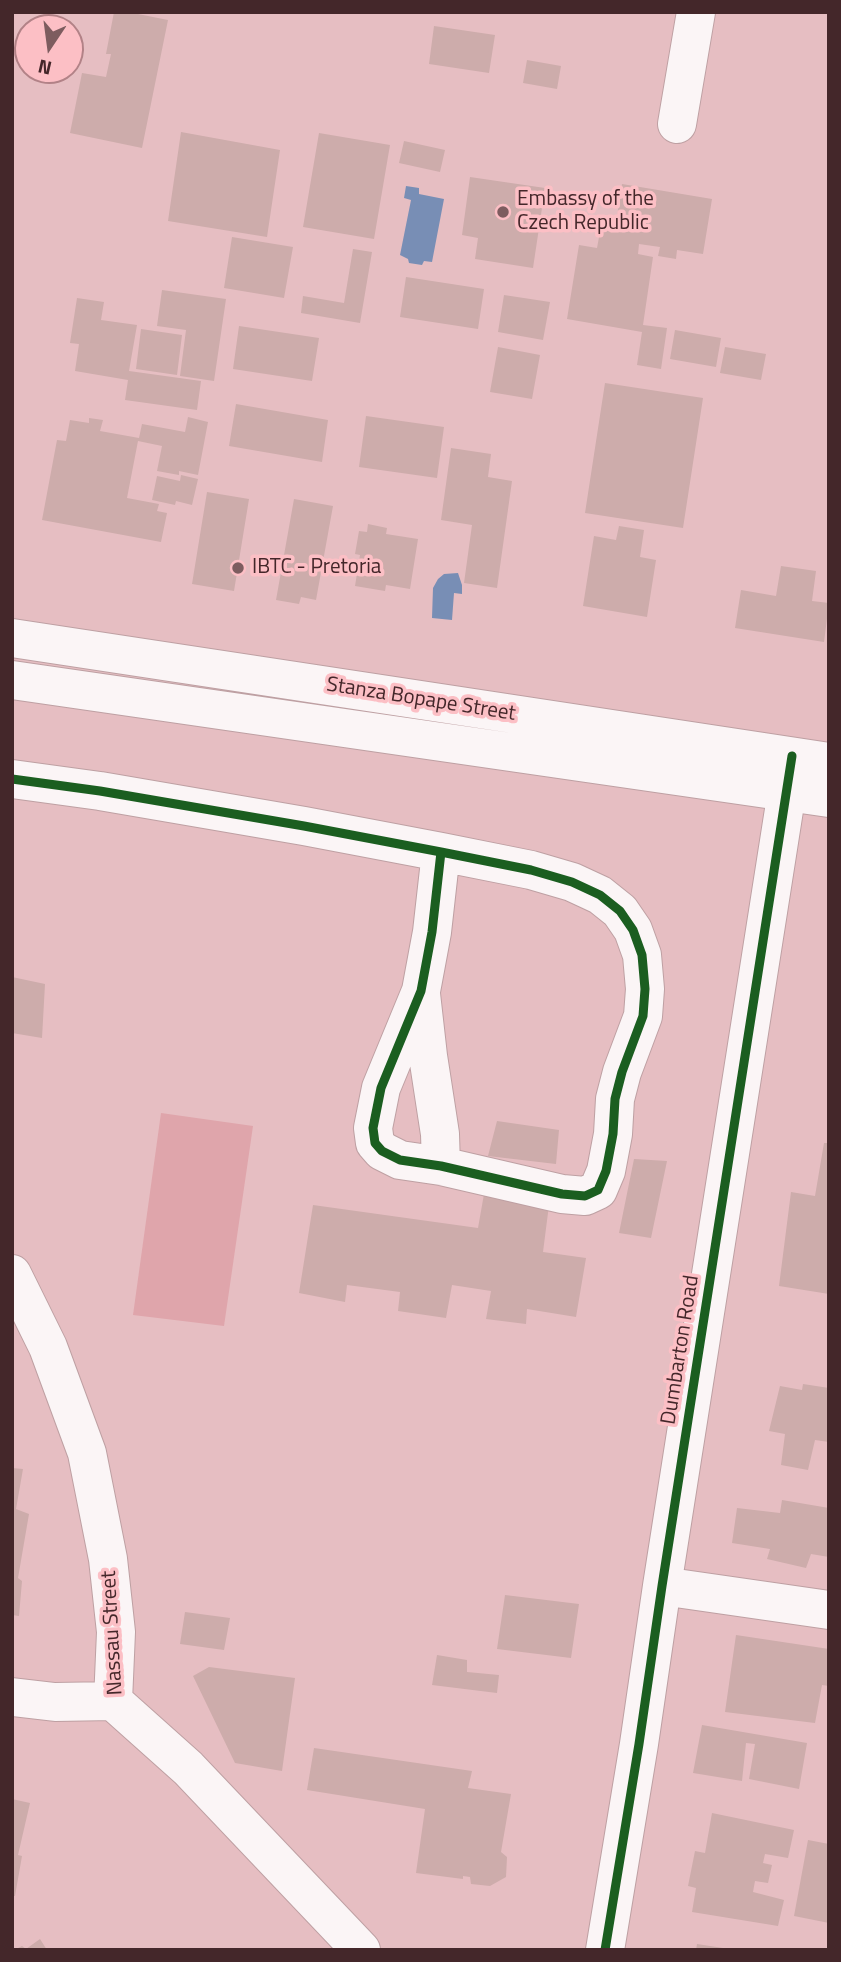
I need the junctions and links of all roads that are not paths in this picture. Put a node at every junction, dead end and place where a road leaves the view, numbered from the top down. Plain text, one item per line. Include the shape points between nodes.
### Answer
1 (696, 12) edge
2 (677, 124) dead end
3 (12, 638) edge
4 (12, 680) edge
5 (803, 770) edge
6 (12, 779) edge
7 (829, 798) edge
8 (441, 852) junction
9 (421, 991) junction
10 (441, 1166) junction
11 (12, 1274) edge
12 (662, 1586) junction
13 (829, 1610) edge
14 (12, 1697) edge
15 (113, 1701) junction
16 (362, 1950) edge
17 (605, 1950) edge

1 - 2 street
3 - 5 street, Stanza Bopape Street
4 - 5 street, Stanza Bopape Street
5 - 7 street, Stanza Bopape Street
5 - 12 street, Dumbarton Road
6 - 8 street
8 - 9 street
8 - 10 street via 531,870 600,895 620,911 633,930 642,956 645,989 643,1016 615,1099 611,1146 598,1190 585,1196 562,1194
9 - 10 street
9 - 10 street via 381,1087 373,1128 382,1151 400,1160
11 - 15 street, Nassau Street via 48,1347 87,1454 108,1559 116,1632
12 - 13 street
12 - 17 street, Dumbarton Road
14 - 15 street
15 - 16 street, Nassau Street via 188,1768

